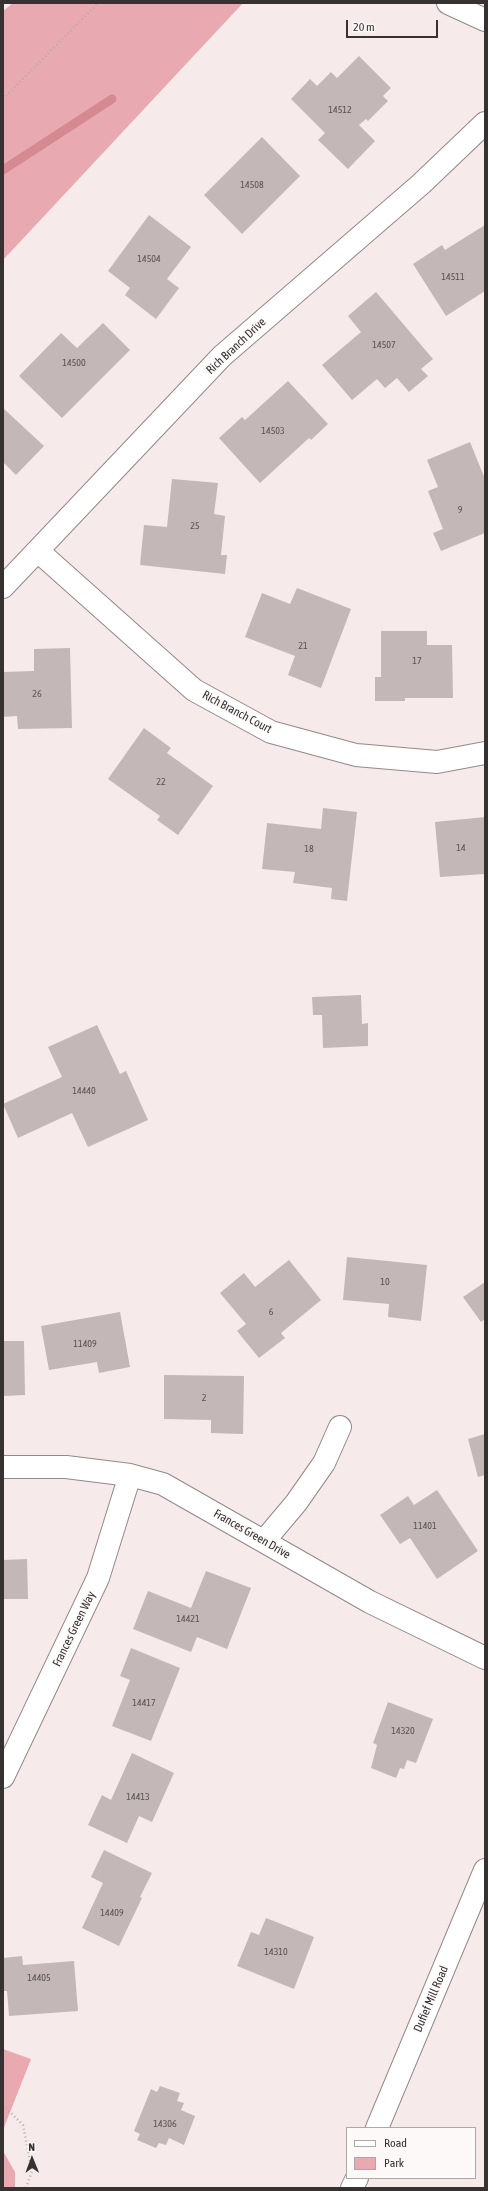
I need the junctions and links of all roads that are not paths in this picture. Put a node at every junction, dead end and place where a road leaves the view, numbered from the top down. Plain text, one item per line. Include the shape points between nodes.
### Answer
1 (448, 3) edge
2 (485, 20) edge
3 (485, 123) edge
4 (38, 551) junction
5 (3, 586) edge
6 (485, 753) edge
7 (340, 1427) dead end
8 (3, 1467) edge
9 (130, 1475) junction
10 (264, 1540) junction
11 (485, 1658) edge
12 (3, 1777) edge
13 (485, 1870) edge
14 (377, 2127) edge

1 - 2 street
3 - 4 street, Rich Branch Drive via 421,184 222,356
4 - 5 street, Rich Branch Drive
4 - 6 street, Rich Branch Court via 194,690 271,732 356,755 438,762
7 - 10 street via 324,1463 296,1503
8 - 9 street, Frances Green Drive via 66,1467
9 - 10 street, Frances Green Drive via 163,1484
9 - 12 street, Frances Green Way via 98,1578
10 - 11 street, Frances Green Drive via 370,1602
13 - 14 street, Dufief Mill Road

